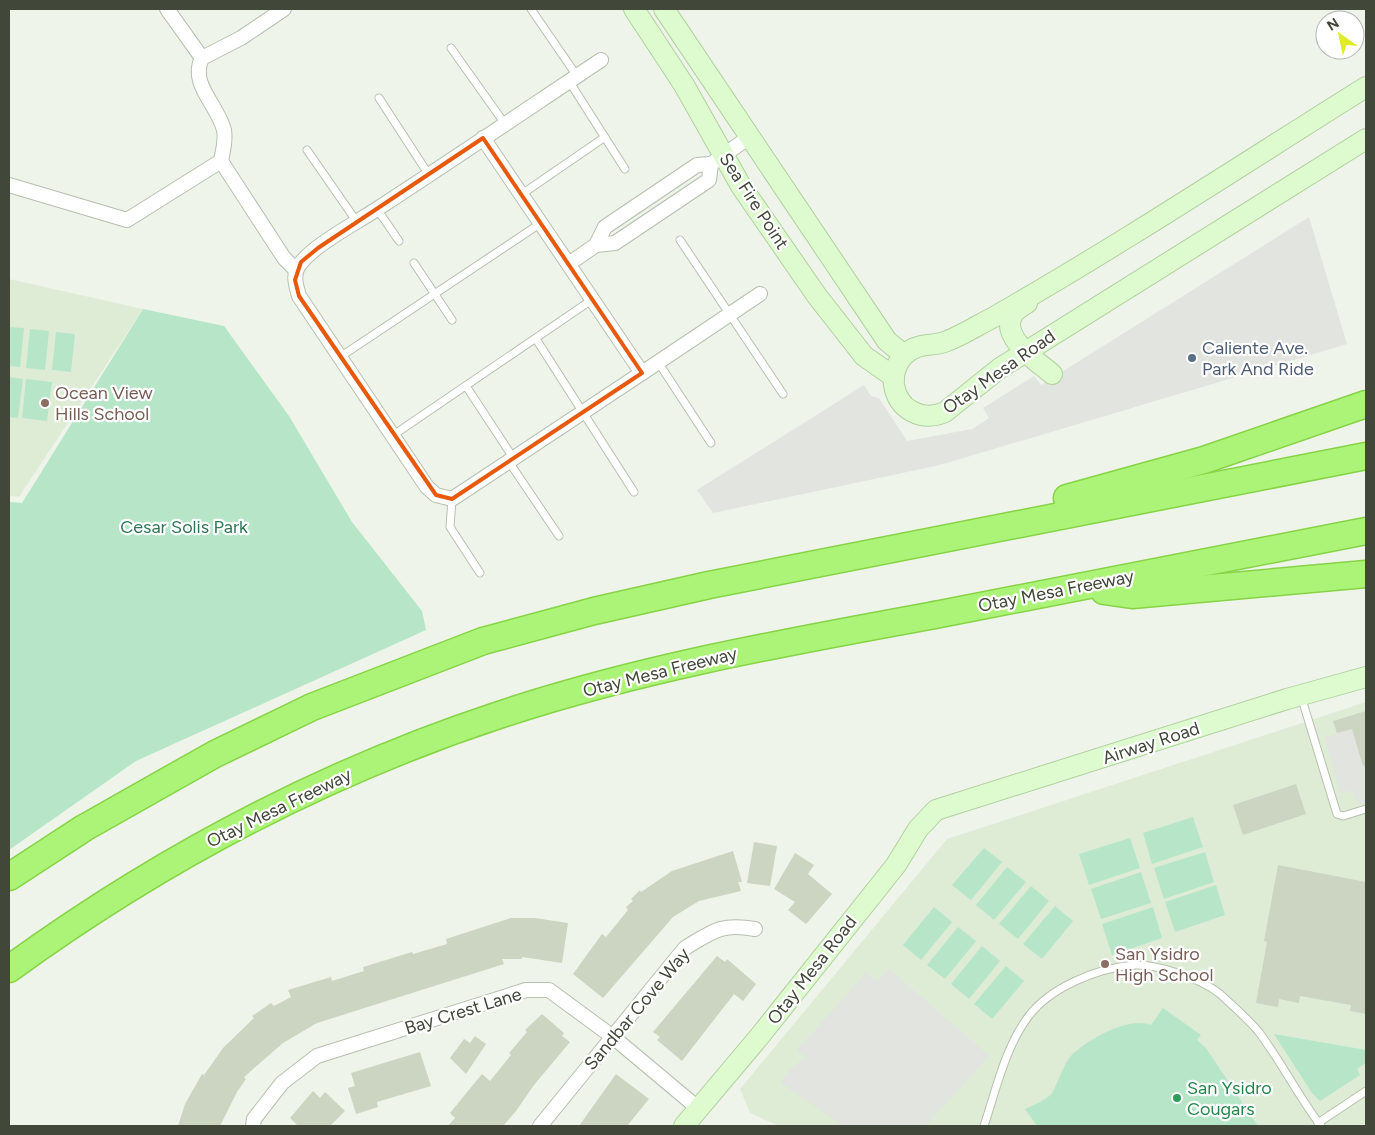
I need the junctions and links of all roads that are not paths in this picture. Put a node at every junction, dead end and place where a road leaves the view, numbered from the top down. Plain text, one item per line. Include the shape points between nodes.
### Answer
1 (167, 9) edge
2 (284, 9) edge
3 (531, 9) edge
4 (634, 9) edge
5 (664, 9) edge
6 (451, 48) dead end
7 (202, 58) junction
8 (601, 60) dead end
9 (573, 78) junction
10 (1366, 87) edge
11 (379, 98) dead end
12 (505, 124) junction
13 (751, 136) junction
14 (604, 137) junction
15 (483, 138) junction
16 (1366, 139) edge
17 (307, 150) dead end
18 (717, 159) junction
19 (221, 161) junction
20 (625, 169) dead end
21 (429, 175) junction
22 (9, 185) edge
23 (522, 194) junction
24 (377, 209) junction
25 (357, 222) junction
26 (542, 223) junction
27 (680, 240) dead end
28 (399, 241) dead end
29 (414, 263) dead end
30 (570, 264) junction
31 (296, 270) junction
32 (1048, 286) junction
33 (435, 294) junction
34 (760, 294) dead end
35 (593, 299) junction
36 (730, 314) junction
37 (452, 320) dead end
38 (1051, 336) junction
39 (536, 339) junction
40 (1025, 352) junction
41 (904, 355) junction
42 (340, 357) junction
43 (658, 362) junction
44 (642, 373) junction
45 (894, 377) junction
46 (466, 386) junction
47 (783, 394) dead end
48 (1366, 404) edge
49 (583, 413) junction
50 (392, 436) junction
51 (711, 444) dead end
52 (1366, 456) edge
53 (512, 461) junction
54 (634, 492) dead end
55 (452, 499) junction
56 (1366, 531) edge
57 (559, 536) dead end
58 (873, 552) junction
59 (480, 573) dead end
60 (1366, 574) edge
61 (1081, 587) junction
62 (1366, 676) edge
63 (1301, 695) junction
64 (1366, 809) edge
65 (936, 810) joint
66 (9, 877) edge
67 (755, 929) dead end
68 (9, 969) edge
69 (613, 1037) junction
70 (1366, 1091) edge
71 (698, 1109) junction
72 (1319, 1124) edge
73 (253, 1126) edge
74 (540, 1126) edge
75 (684, 1126) edge
76 (984, 1126) edge

1 - 7 street
2 - 7 street via 241,38
3 - 9 lane
4 - 18 street, Sea Fire Point via 684,85
5 - 13 street, Sea Fire Point
6 - 12 lane
7 - 19 street via 197,68 198,78 223,128 225,142
8 - 9 street
9 - 12 street
9 - 14 lane
10 - 32 street
11 - 21 lane
12 - 15 street
13 - 18 street
13 - 41 street, Sea Fire Point via 887,341
14 - 20 lane
14 - 23 lane
15 - 21 street
15 - 23 street
16 - 38 street, Otay Mesa Road
17 - 25 lane
18 - 30 street via 697,165 605,227 596,245
18 - 45 street, Sea Fire Point via 741,186 846,335 864,356
19 - 22 street via 127,220
19 - 31 street via 284,258
21 - 24 street
23 - 26 street
24 - 25 street
24 - 28 lane
25 - 31 street via 318,248
26 - 30 street
26 - 33 lane
27 - 36 lane
29 - 33 lane
30 - 35 street
31 - 42 street via 299,296
32 - 40 street via 1013,314 1010,321 1016,342
32 - 41 street via 956,337 940,344 915,348
33 - 37 lane
33 - 42 lane
34 - 36 street
35 - 39 lane
35 - 44 street
36 - 43 street
36 - 47 lane
38 - 40 street, Otay Mesa Road
38 - 40 street via 1048,358 1052,374
39 - 46 lane
39 - 49 lane
40 - 45 street, Otay Mesa Road via 938,415 922,416 902,405 896,395
41 - 45 street
42 - 50 street
43 - 44 street
43 - 51 lane
44 - 49 street
46 - 50 lane
46 - 53 lane
48 - 58 highway via 1204,460
49 - 53 street
49 - 54 lane
50 - 55 street via 427,487 436,495
52 - 58 highway
53 - 55 street
53 - 57 lane
55 - 59 lane via 450,527
56 - 61 highway, Otay Mesa Freeway
58 - 66 highway via 594,611 483,641 398,672 312,707 215,754 84,828
60 - 61 highway via 1132,595
61 - 68 highway, Otay Mesa Freeway via 646,672 502,714 390,756 292,798 200,846 104,902
62 - 63 street, Airway Road
63 - 64 lane via 1337,814 1343,816
63 - 65 street, Airway Road
65 - 71 street, Otay Mesa Road via 918,829 896,865
67 - 69 street, Sandbar Cove Way via 734,925 717,929 685,948
69 - 71 street, Bay Crest Lane
69 - 73 street, Bay Crest Lane via 549,990 526,990 317,1056 282,1083 254,1119
69 - 74 street, Sandbar Cove Way
70 - 72 lane
71 - 75 street, Otay Mesa Road
72 - 76 lane via 1257,1031 1218,993 1191,978 1136,965 1107,969 1069,984 1028,1016 1006,1060

